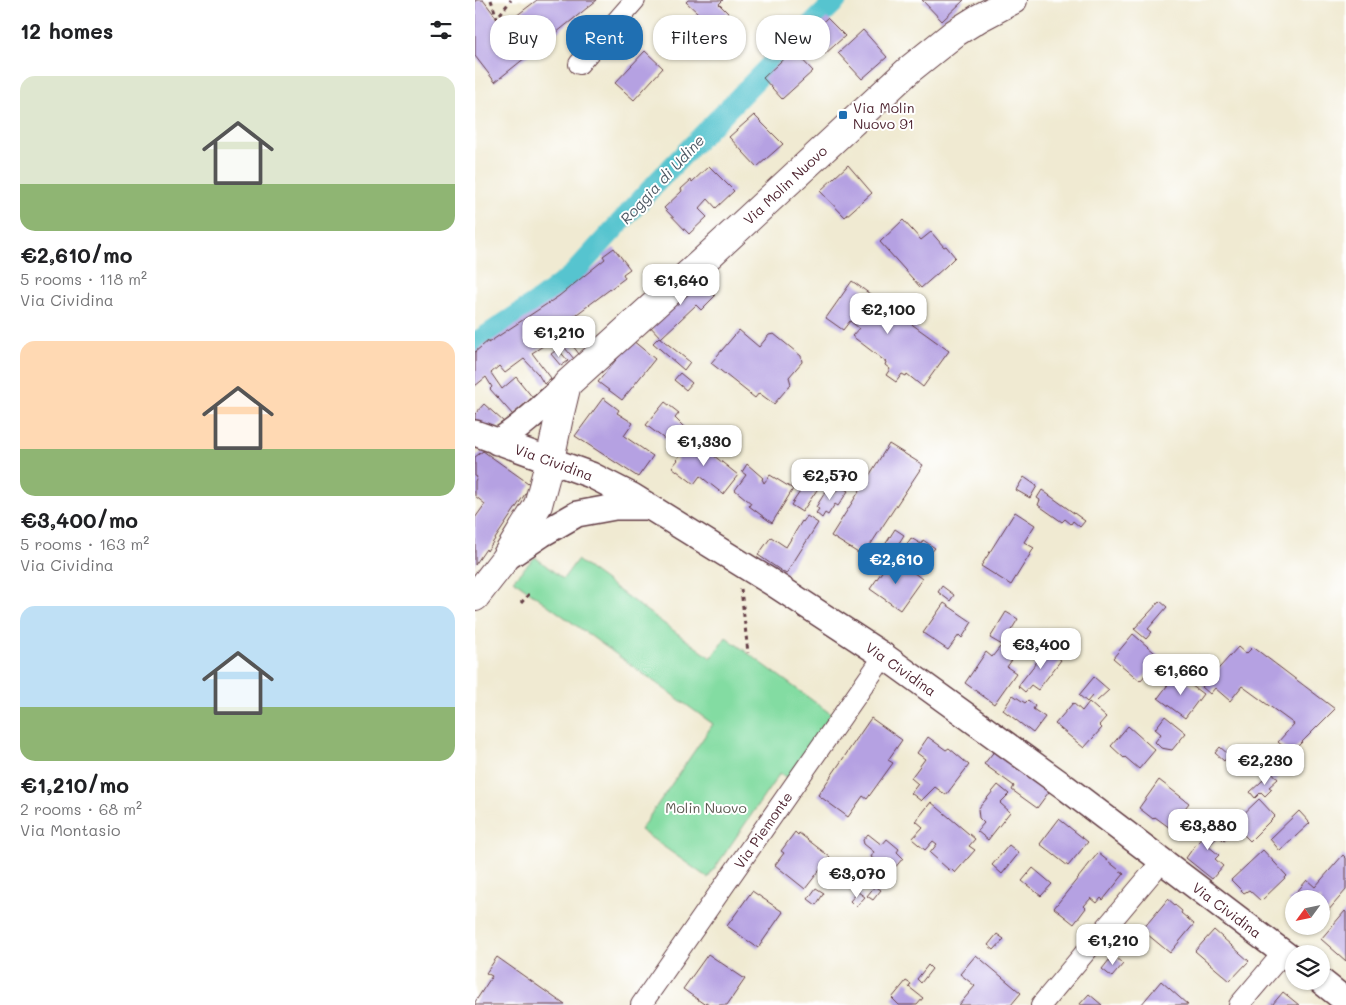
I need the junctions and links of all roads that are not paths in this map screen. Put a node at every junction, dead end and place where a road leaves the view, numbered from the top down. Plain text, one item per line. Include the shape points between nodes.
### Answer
1 (635, 0) edge
2 (1013, 0) edge
3 (579, 64) dead end
4 (567, 384) junction
5 (481, 435) edge
6 (550, 460) junction
7 (650, 507) junction
8 (503, 560) junction
9 (475, 597) edge
10 (884, 656) junction
11 (1162, 861) junction
12 (1285, 955) edge
13 (1285, 960) edge
14 (1330, 988) edge
15 (1346, 1000) edge
16 (641, 1005) edge
17 (1041, 1005) edge
18 (1239, 1005) edge

1 - 3 street
2 - 4 main road, Via Molin Nuovo via 955,33 910,69
4 - 5 street, Via Molin Nuovo via 507,436
4 - 6 main road
5 - 6 street, Via Cividina
6 - 7 street, Via Cividina via 591,475
6 - 8 main road via 538,505
7 - 8 street via 615,506 577,514
7 - 10 street, Via Cividina
8 - 9 main road
10 - 11 street, Via Cividina
10 - 16 street, Via Piemonte
11 - 12 street, Via Cividina
11 - 17 street
13 - 18 street
14 - 15 street

